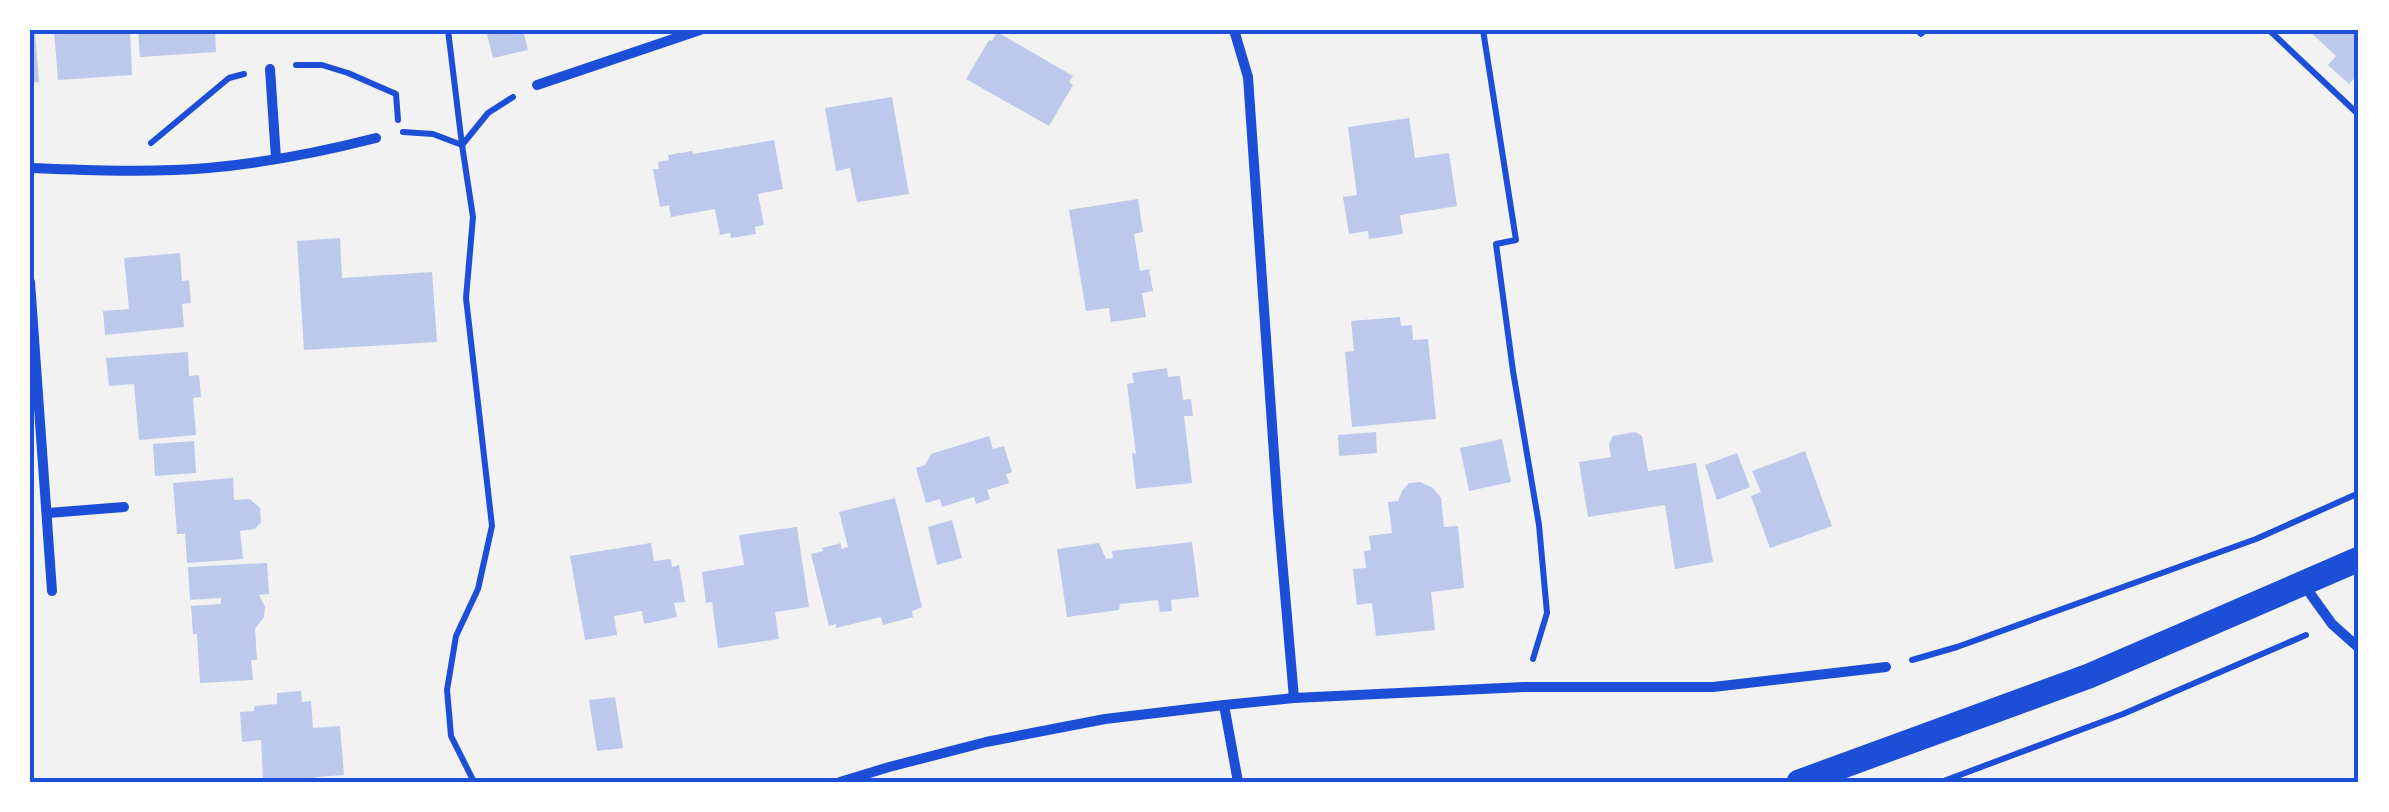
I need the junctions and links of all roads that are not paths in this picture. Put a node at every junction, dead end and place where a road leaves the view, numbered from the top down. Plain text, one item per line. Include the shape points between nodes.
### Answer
1 (700, 30) edge
2 (1234, 30) edge
3 (270, 69) dead end
4 (536, 85) road end
5 (376, 138) road end
6 (276, 158) junction
7 (30, 168) edge
8 (30, 282) edge
9 (124, 506) dead end
10 (48, 512) junction
11 (2359, 559) edge
12 (2303, 584) junction
13 (52, 591) dead end
14 (2359, 648) edge
15 (1886, 667) road end
16 (1294, 698) junction
17 (1224, 706) junction
18 (840, 782) edge
19 (1238, 782) edge
20 (1800, 782) edge

1 - 4 street
2 - 16 street via 1248,77
3 - 6 street
5 - 6 street
6 - 7 street via 176,170
8 - 10 street
9 - 10 street
10 - 13 street
11 - 12 main road
12 - 14 street
12 - 20 main road via 2089,676
15 - 16 street via 1714,686
16 - 17 street
17 - 18 street via 1105,719
17 - 19 street

